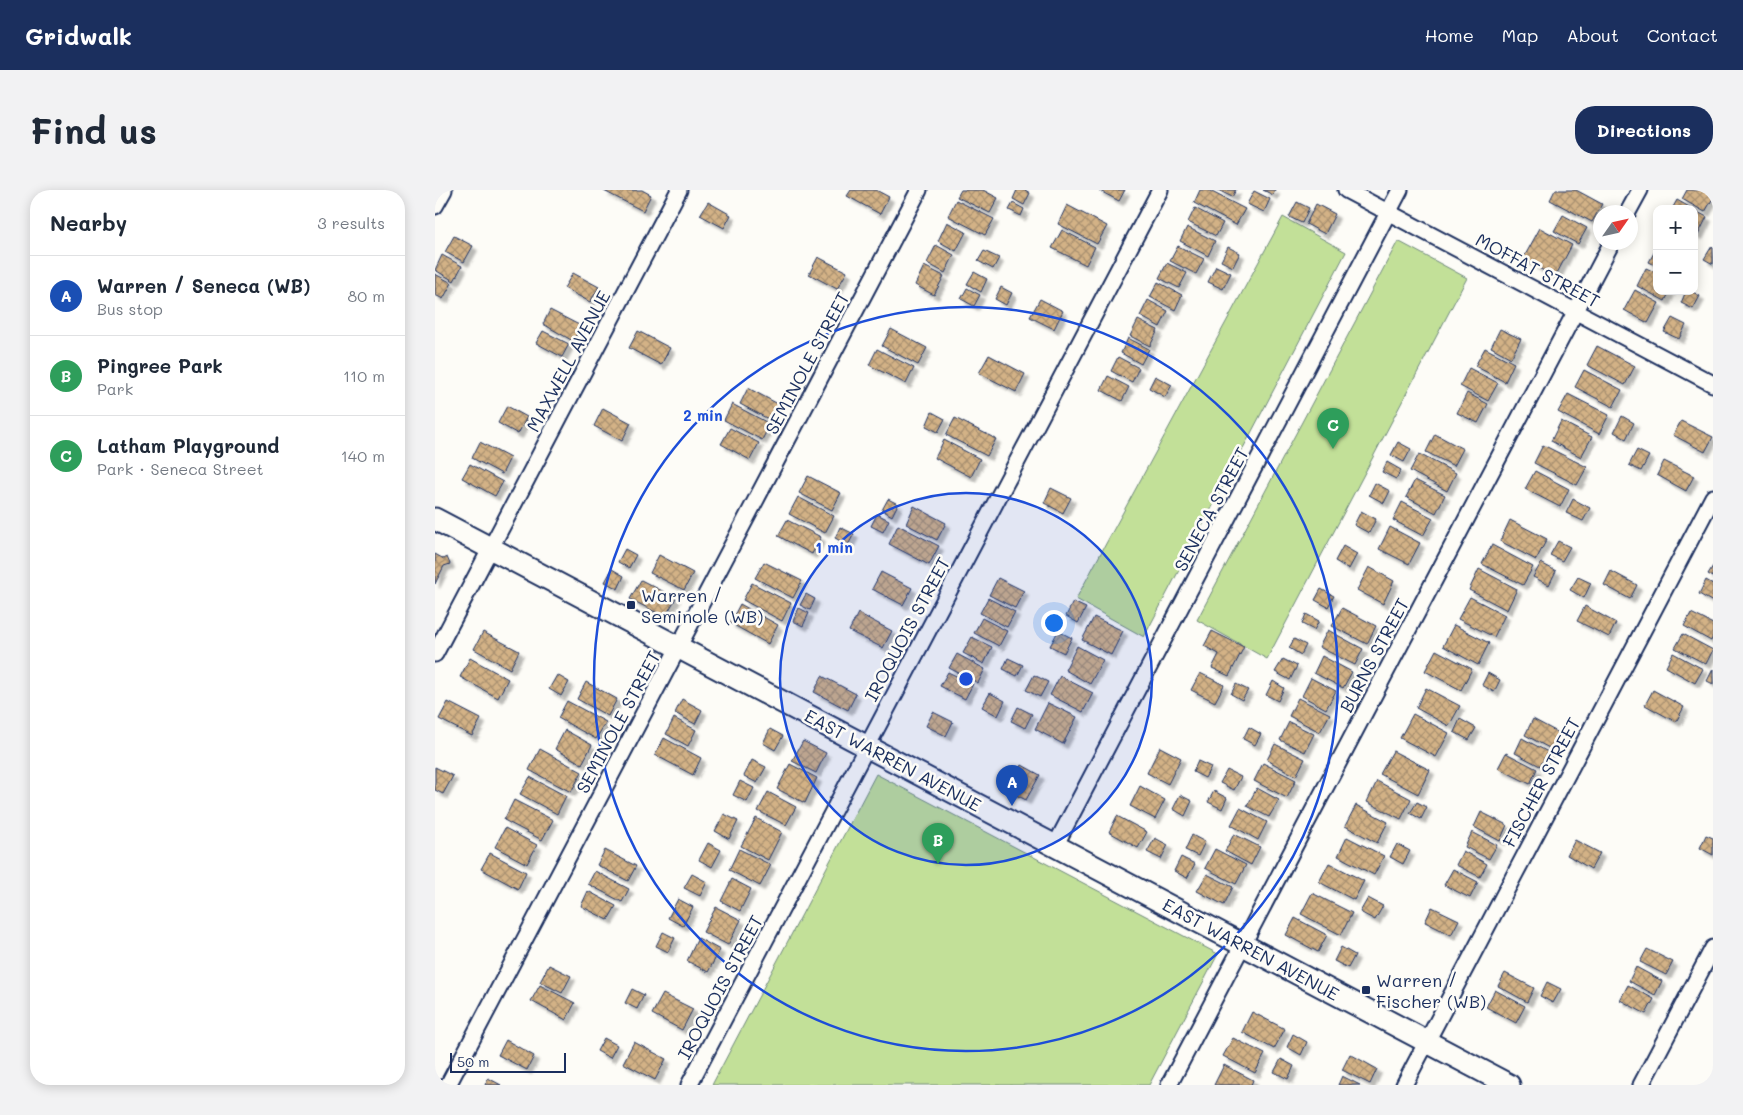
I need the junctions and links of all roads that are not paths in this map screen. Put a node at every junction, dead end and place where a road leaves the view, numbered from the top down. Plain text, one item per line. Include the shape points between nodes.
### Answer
1 (444, 190) edge
2 (679, 190) edge
3 (919, 190) edge
4 (1159, 190) edge
5 (1346, 190) edge
6 (1400, 190) edge
7 (1640, 190) edge
8 (1632, 205) edge
9 (435, 206) edge
10 (1388, 212) junction
11 (1608, 250) edge
12 (1576, 312) junction
13 (1713, 384) edge
14 (1713, 497) edge
15 (435, 519) edge
16 (490, 549) junction
17 (679, 647) junction
18 (435, 654) edge
19 (867, 747) junction
20 (1055, 846) junction
21 (1243, 944) junction
22 (1713, 948) edge
23 (1427, 1041) junction
24 (448, 1085) edge
25 (689, 1085) edge
26 (1169, 1085) edge
27 (1404, 1085) edge
28 (1509, 1085) edge
29 (1641, 1085) edge

1 - 9 street
2 - 16 street, MAXWELL AVENUE
3 - 17 street, SEMINOLE STREET
4 - 19 street, IROQUOIS STREET
5 - 10 street, MOFFAT STREET
6 - 10 street, SENECA STREET
7 - 8 street
10 - 12 street, MOFFAT STREET
10 - 20 street, SENECA STREET
11 - 12 street, BURNS STREET
12 - 13 street, MOFFAT STREET
12 - 21 street, BURNS STREET
14 - 23 street, FISCHER STREET
15 - 16 main road, EAST WARREN AVENUE
16 - 17 main road, EAST WARREN AVENUE
16 - 18 street, MAXWELL AVENUE
17 - 19 main road, EAST WARREN AVENUE
17 - 24 street, SEMINOLE STREET
19 - 20 main road, EAST WARREN AVENUE
19 - 25 street, IROQUOIS STREET
20 - 21 main road, EAST WARREN AVENUE
21 - 23 main road, EAST WARREN AVENUE
21 - 26 street, BURNS STREET
22 - 29 street
23 - 27 street, FISCHER STREET
23 - 28 main road, EAST WARREN AVENUE

